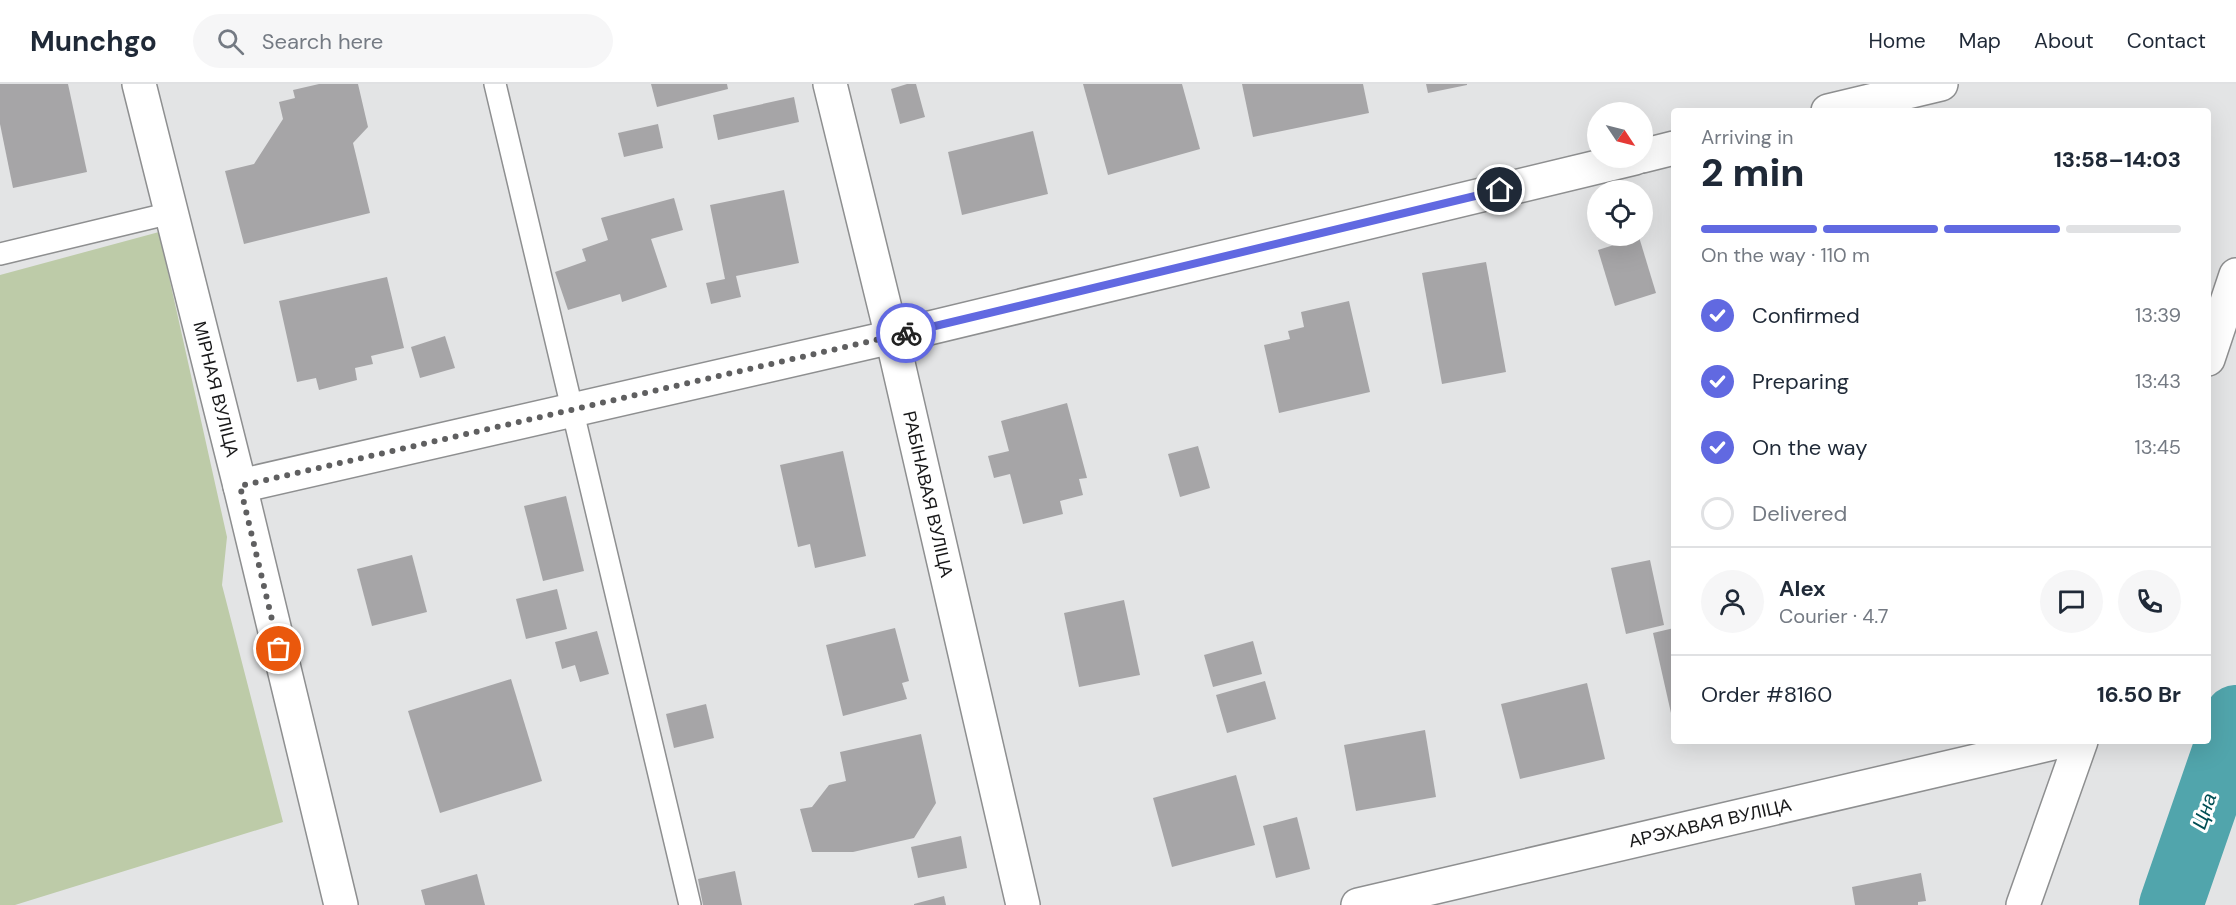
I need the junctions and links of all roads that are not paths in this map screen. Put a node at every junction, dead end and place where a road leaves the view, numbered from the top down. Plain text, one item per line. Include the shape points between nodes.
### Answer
1 (139, 84) edge
2 (495, 84) edge
3 (830, 84) edge
4 (1941, 84) edge
5 (1841, 108) edge
6 (1671, 149) edge
7 (1653, 153) edge
8 (1593, 168) edge
9 (171, 213) junction
10 (0, 254) edge
11 (2236, 274) edge
12 (892, 337) junction
13 (2211, 350) edge
14 (573, 409) junction
15 (240, 486) junction
16 (2049, 744) edge
17 (2080, 744) edge
18 (341, 905) edge
19 (690, 905) edge
20 (1023, 905) edge
21 (1358, 905) edge
22 (2023, 905) edge

1 - 9 street, МІРНАЯ ВУЛІЦА
2 - 14 lane
3 - 12 street, РАБІНАВАЯ ВУЛІЦА
4 - 5 street
6 - 7 street
8 - 12 street
9 - 10 lane
9 - 15 street, МІРНАЯ ВУЛІЦА
11 - 13 street
12 - 14 street
12 - 20 street, РАБІНАВАЯ ВУЛІЦА
14 - 15 street
14 - 19 lane
15 - 18 street, МІРНАЯ ВУЛІЦА
16 - 21 street, АРЭХАВАЯ ВУЛІЦА
17 - 22 street

